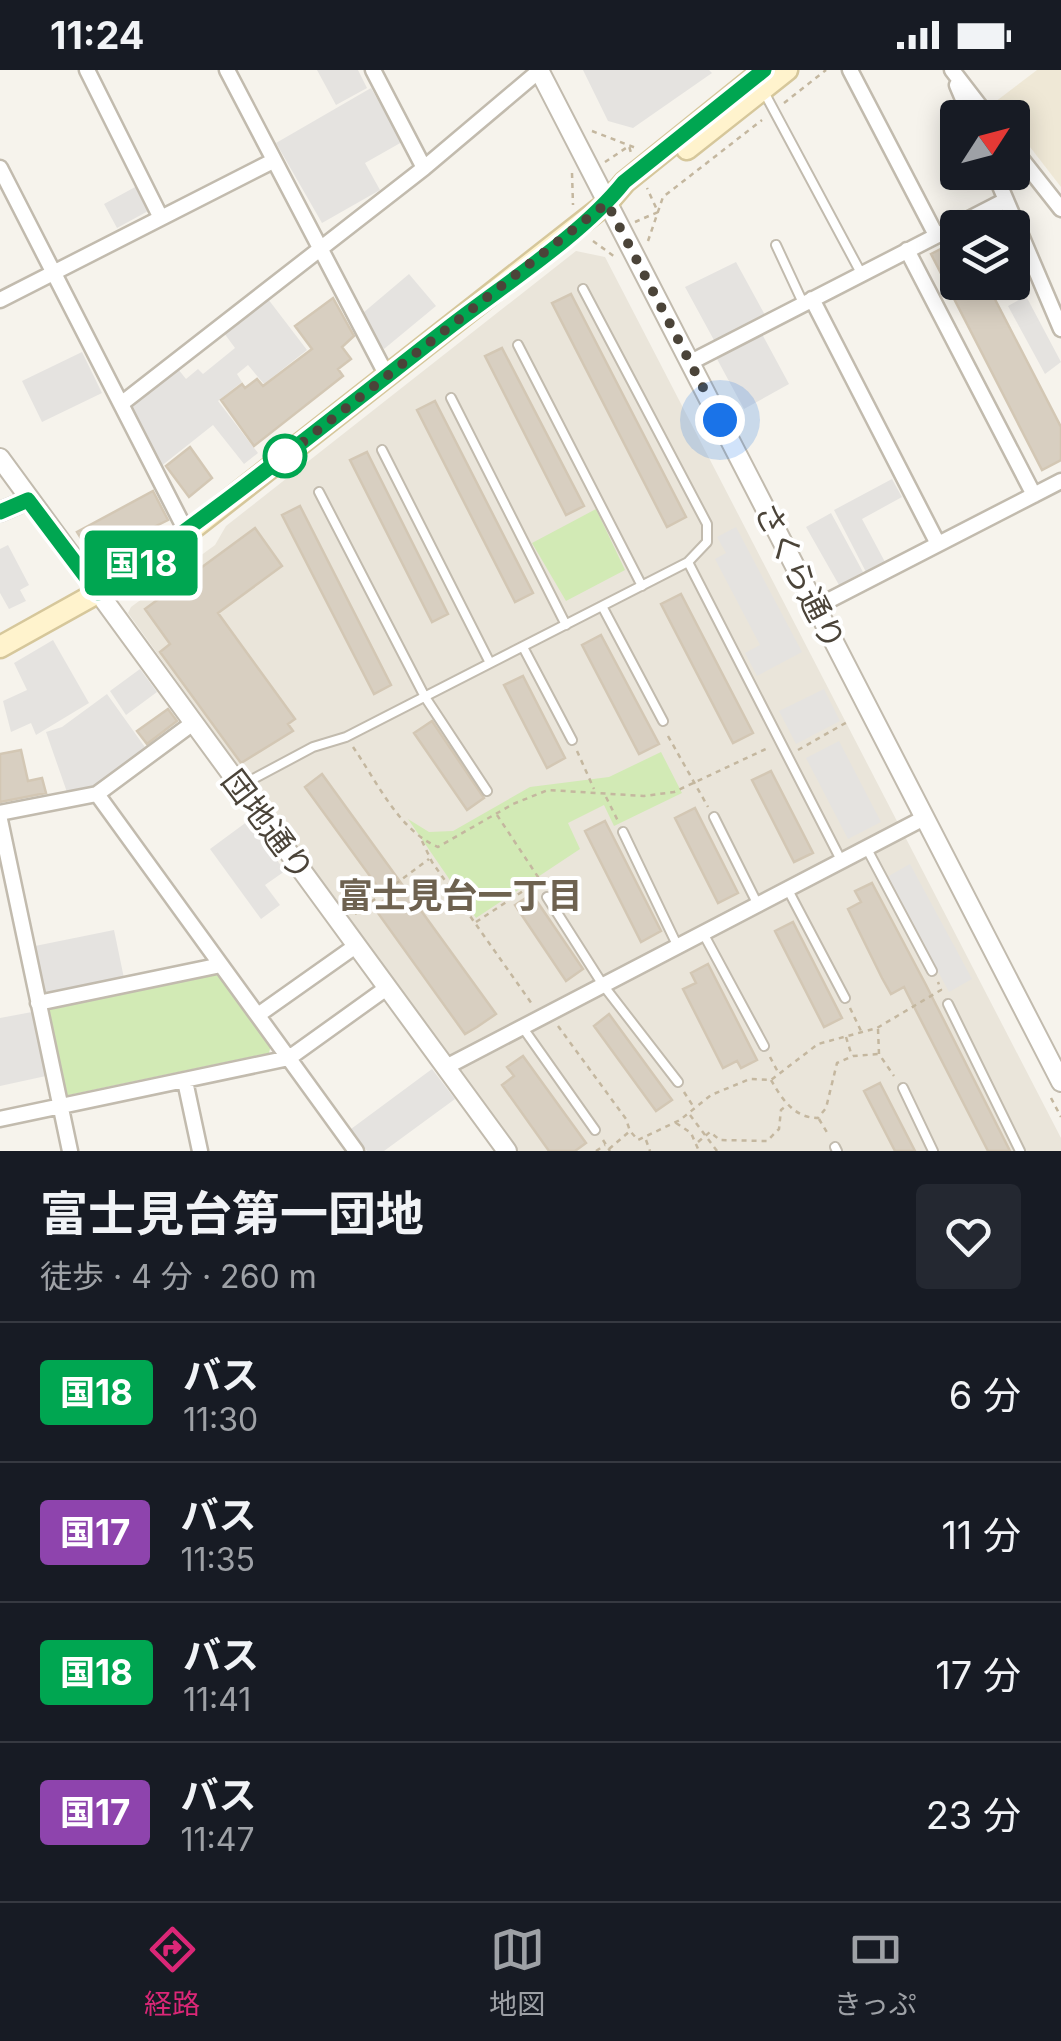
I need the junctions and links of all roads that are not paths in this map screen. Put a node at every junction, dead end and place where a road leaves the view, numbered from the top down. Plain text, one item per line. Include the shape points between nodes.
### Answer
1 (87, 70) edge
2 (226, 70) edge
3 (373, 70) edge
4 (539, 70) edge
5 (788, 70) edge
6 (850, 70) edge
7 (952, 70) edge
8 (761, 78) edge
9 (964, 100) edge
10 (975, 100) edge
11 (273, 161) junction
12 (0, 168) edge
13 (424, 168) junction
14 (1030, 170) edge
15 (1002, 190) edge
16 (1006, 200) junction
17 (607, 203) junction
18 (1061, 209) edge
19 (160, 216) junction
20 (936, 234) junction
21 (776, 245) dead end
22 (320, 250) junction
23 (906, 250) junction
24 (54, 273) junction
25 (861, 273) junction
26 (583, 288) dead end
27 (0, 300) edge
28 (808, 301) junction
29 (1061, 329) edge
30 (518, 345) dead end
31 (690, 362) junction
32 (387, 376) junction
33 (450, 398) dead end
34 (122, 404) junction
35 (382, 450) dead end
36 (0, 458) edge
37 (1061, 481) edge
38 (319, 492) dead end
39 (1034, 495) junction
40 (28, 500) junction
41 (0, 512) edge
42 (187, 533) junction
43 (938, 544) junction
44 (688, 562) junction
45 (642, 586) junction
46 (98, 593) junction
47 (602, 606) junction
48 (816, 606) junction
49 (566, 625) junction
50 (0, 647) edge
51 (523, 647) junction
52 (490, 664) junction
53 (424, 697) junction
54 (663, 720) road end
55 (192, 722) junction
56 (572, 740) road end
57 (240, 786) junction
58 (487, 791) dead end
59 (97, 794) junction
60 (714, 816) road end
61 (0, 817) edge
62 (924, 818) junction
63 (623, 832) road end
64 (867, 849) junction
65 (842, 862) junction
66 (788, 890) junction
67 (547, 897) dead end
68 (758, 905) junction
69 (703, 934) junction
70 (357, 945) junction
71 (678, 947) junction
72 (221, 965) junction
73 (932, 972) road end
74 (603, 985) junction
75 (388, 987) junction
76 (845, 998) road end
77 (38, 1003) junction
78 (948, 1004) dead end
79 (258, 1015) junction
80 (522, 1026) junction
81 (764, 1046) road end
82 (289, 1058) junction
83 (446, 1067) junction
84 (185, 1081) junction
85 (678, 1082) road end
86 (1061, 1082) edge
87 (902, 1088) road end
88 (60, 1107) junction
89 (0, 1119) edge
90 (596, 1130) dead end
91 (70, 1151) edge
92 (200, 1151) edge
93 (356, 1151) edge
94 (506, 1151) edge
95 (933, 1151) edge
96 (1020, 1151) edge

1 - 19 street
2 - 11 street
3 - 13 street
4 - 13 street
4 - 17 street, さくら通り
5 - 8 main road
6 - 20 street
7 - 9 street
7 - 10 street
8 - 17 main road via 624,182
8 - 25 lane
11 - 19 street
11 - 22 street
12 - 24 street
13 - 22 street
14 - 18 street
15 - 16 street
16 - 20 street
16 - 29 street
17 - 31 street, さくら通り
17 - 32 main road
19 - 24 street
20 - 23 street
21 - 28 lane
22 - 32 street
22 - 34 street
23 - 25 street
23 - 39 street
24 - 27 street
24 - 34 street
25 - 28 street
26 - 44 lane via 707,524 707,542
28 - 31 street
28 - 43 street
30 - 45 lane
31 - 48 street, さくら通り
32 - 42 main road
33 - 49 lane
34 - 42 street
35 - 52 lane
36 - 40 street, 団地通り
37 - 39 street
38 - 53 lane
39 - 43 street
40 - 41 street
40 - 46 street, 団地通り
42 - 46 main road
43 - 48 street
44 - 45 lane
44 - 65 lane
45 - 47 lane
46 - 50 main road
46 - 55 street, 団地通り
47 - 49 lane
47 - 54 lane
48 - 62 street, さくら通り
49 - 51 lane
51 - 52 lane
51 - 56 lane
52 - 53 lane
53 - 57 lane
53 - 58 lane
55 - 57 street, 団地通り
55 - 59 street
57 - 70 street, 団地通り
59 - 61 street
59 - 72 street
60 - 68 lane
61 - 77 street
62 - 64 street
62 - 86 street, さくら通り
63 - 71 lane
64 - 65 street
64 - 73 lane
65 - 66 street
66 - 68 street
66 - 76 lane
67 - 74 lane
68 - 69 street
69 - 71 street
69 - 81 lane
70 - 75 street, 団地通り
70 - 79 street
71 - 74 street
72 - 77 street
72 - 79 street
74 - 80 street
74 - 85 lane
75 - 82 street
75 - 83 street, 団地通り
77 - 88 street
78 - 96 lane
79 - 82 street
80 - 83 street
80 - 90 lane
82 - 84 street
82 - 93 street
83 - 94 street, 団地通り
84 - 88 street
84 - 92 street
87 - 95 lane
88 - 89 street
88 - 91 street

